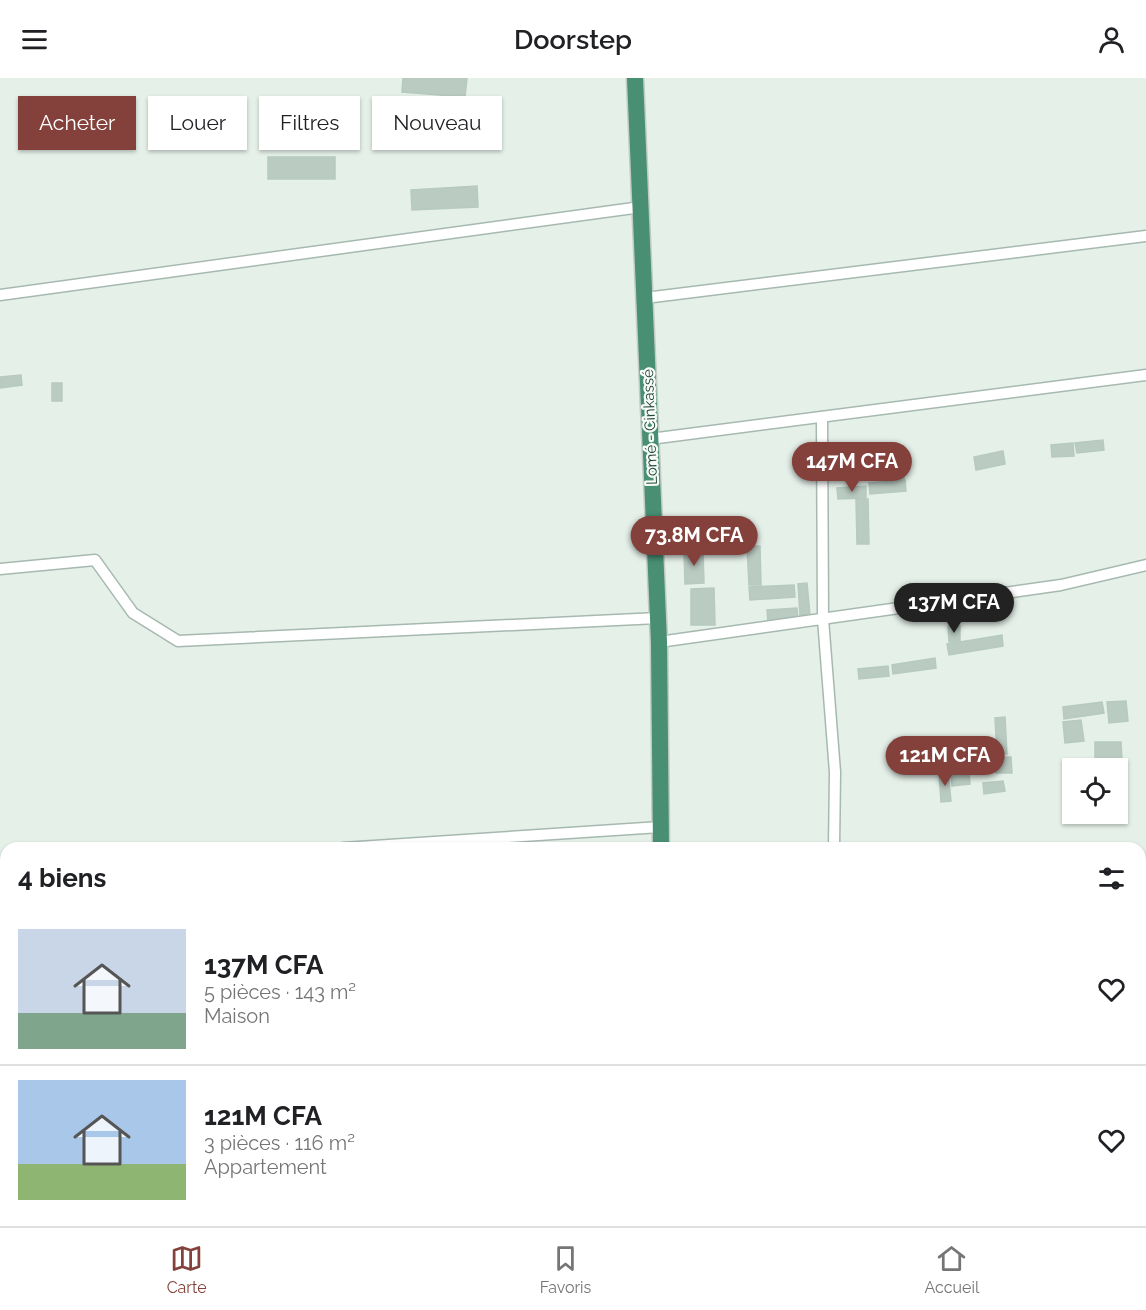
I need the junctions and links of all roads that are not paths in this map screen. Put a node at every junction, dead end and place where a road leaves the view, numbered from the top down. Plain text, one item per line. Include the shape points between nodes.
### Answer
1 (635, 78) edge
2 (640, 207) junction
3 (1146, 236) edge
4 (0, 295) edge
5 (645, 298) junction
6 (1146, 375) edge
7 (822, 417) junction
8 (650, 439) junction
9 (1146, 565) edge
10 (0, 569) edge
11 (658, 618) junction
12 (823, 619) junction
13 (659, 642) junction
14 (660, 826) junction
15 (429, 842) edge
16 (661, 842) edge
17 (834, 842) edge

1 - 2 highway, Lomé - Cinkassé
2 - 4 street
2 - 5 highway, Lomé - Cinkassé
3 - 5 street
5 - 8 highway, Lomé - Cinkassé
6 - 7 street
7 - 8 street
7 - 12 street
8 - 11 highway, Lomé - Cinkassé
9 - 12 street via 1061,585
10 - 11 street via 95,560 133,613 178,641
11 - 13 highway, Lomé - Cinkassé
12 - 13 street
12 - 17 street via 835,772
13 - 14 highway, Lomé - Cinkassé
14 - 15 street
14 - 16 highway, Lomé - Cinkassé

